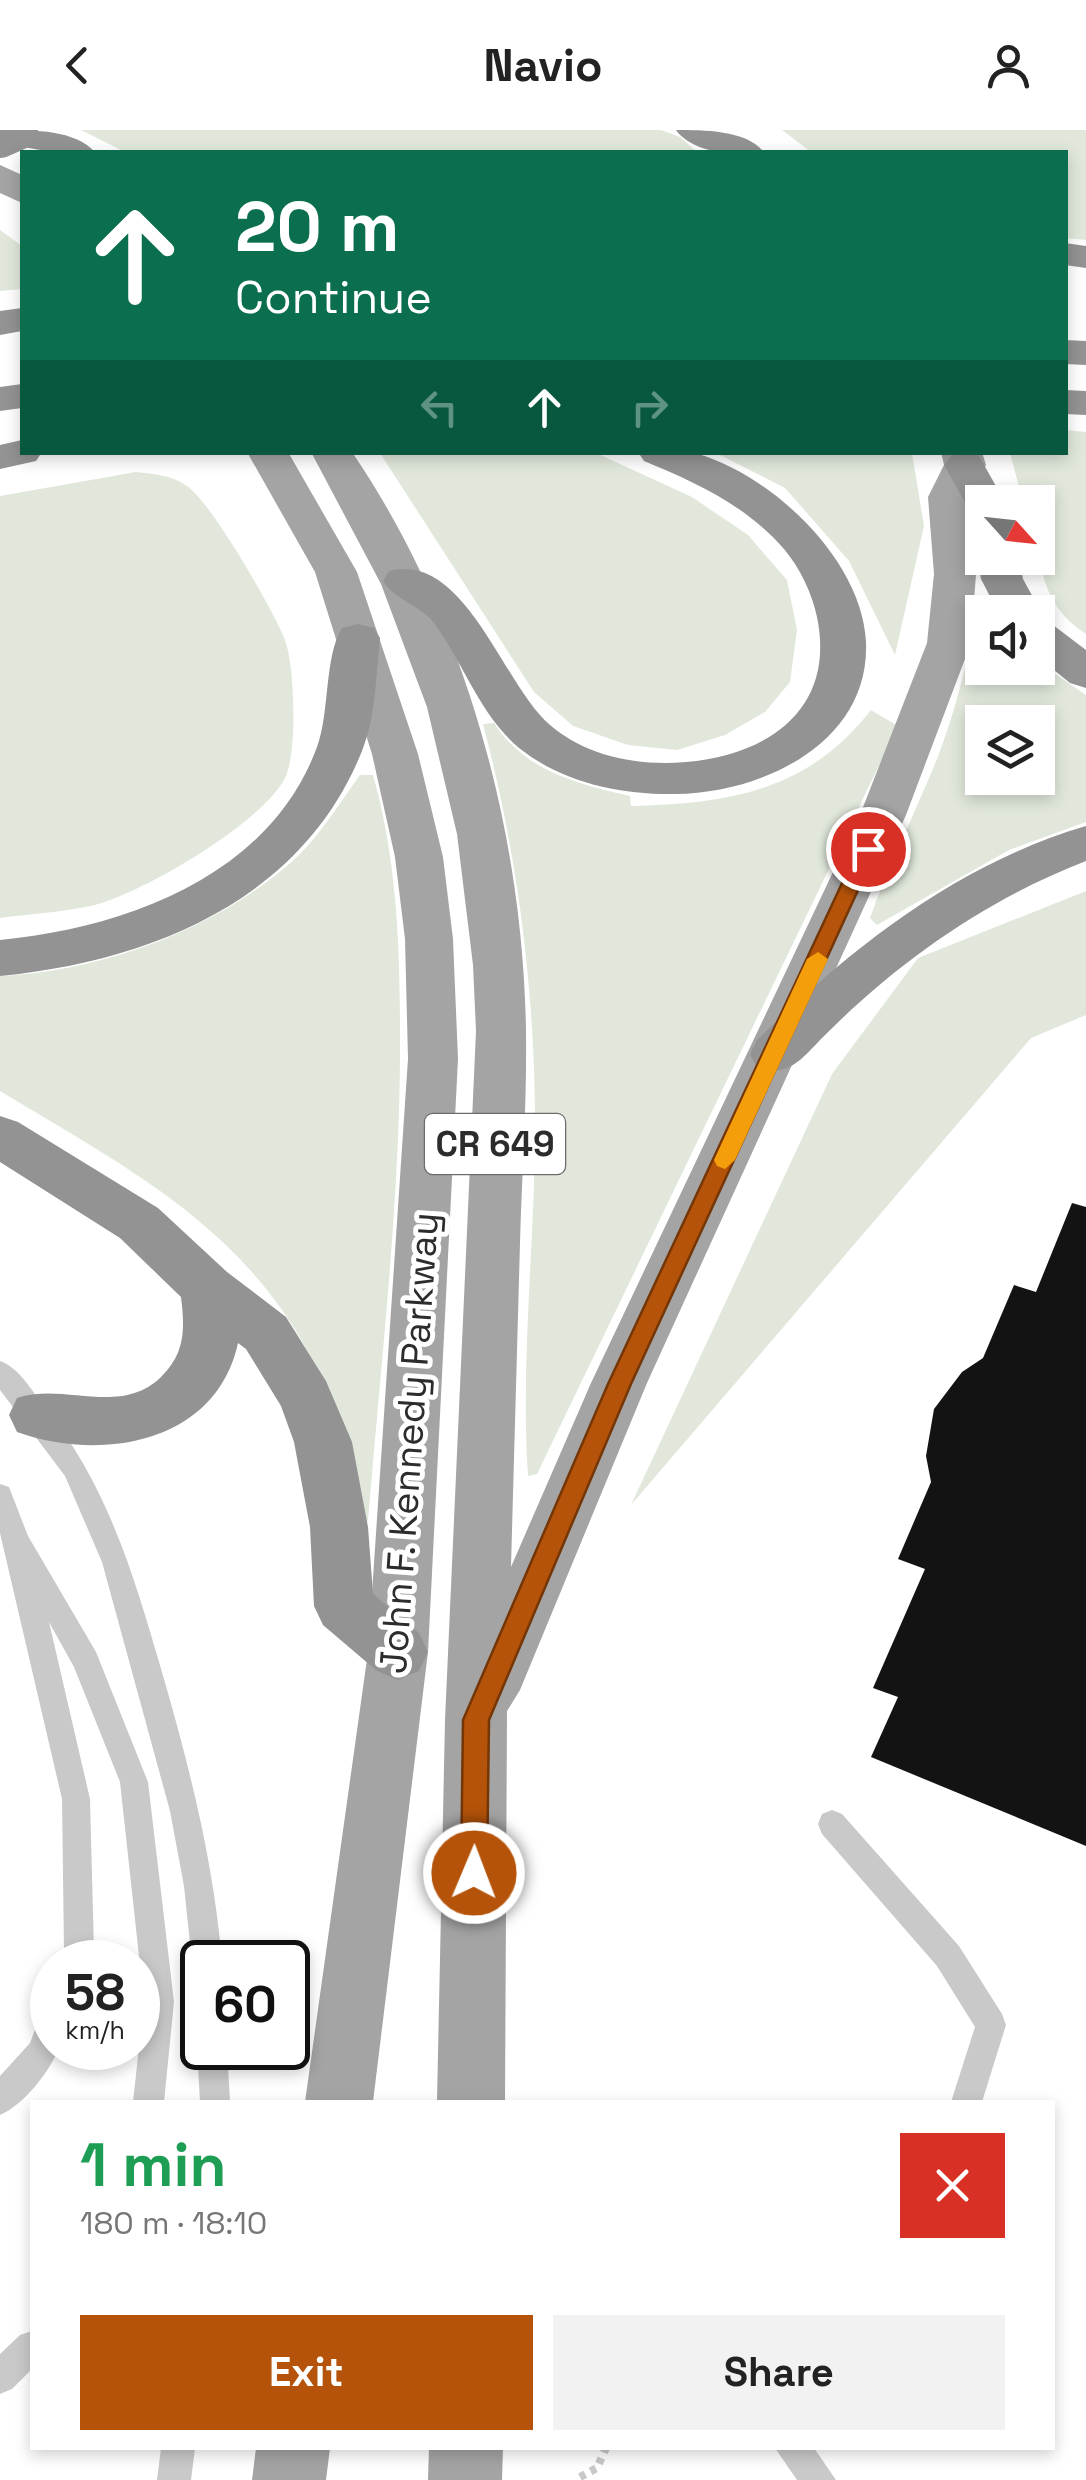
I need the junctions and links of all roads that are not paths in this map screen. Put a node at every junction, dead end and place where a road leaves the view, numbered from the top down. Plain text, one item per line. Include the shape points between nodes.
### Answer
1 (694, 130) edge
2 (723, 130) edge
3 (14, 138) edge
4 (74, 150) edge
5 (741, 150) edge
6 (744, 150) edge
7 (268, 455) edge
8 (333, 455) edge
9 (666, 455) edge
10 (970, 474) edge
11 (404, 581) junction
12 (358, 638) junction
13 (1055, 649) edge
14 (1086, 674) edge
15 (1086, 844) edge
16 (0, 958) edge
17 (775, 1054) junction
18 (0, 1136) edge
19 (208, 1288) junction
20 (0, 1372) edge
21 (37, 1415) junction
22 (0, 1495) edge
23 (16, 1540) junction
24 (398, 1652) junction
25 (476, 1720) junction
26 (832, 1824) dead end
27 (80, 1940) edge
28 (206, 1940) edge
29 (30, 2066) edge
30 (213, 2070) edge
31 (0, 2099) edge
32 (150, 2100) edge
33 (214, 2100) edge
34 (338, 2100) edge
35 (471, 2100) edge
36 (968, 2100) edge
37 (30, 2350) edge
38 (0, 2377) edge
39 (178, 2450) edge
40 (293, 2450) edge
41 (794, 2450) edge
42 (174, 2480) edge
43 (289, 2480) edge
44 (819, 2480) edge

1 - 5 highway
2 - 6 main road
3 - 4 highway via 55,139
7 - 12 main road, John F. Kennedy Parkway / CR 649 via 336,572
8 - 11 main road, John F. Kennedy Parkway / CR 649
9 - 11 highway via 767,510 812,556 838,606 846,639 843,677 831,706 806,737 778,754 699,777 659,778 583,765 514,720 445,608
10 - 17 main road via 950,497 955,574 949,643 883,815
11 - 25 main road, John F. Kennedy Parkway / CR 649 via 464,749 499,972
12 - 16 highway via 349,719 338,752 298,826 266,859 190,908 137,930 88,946
12 - 24 main road, John F. Kennedy Parkway / CR 649 via 395,754 430,940 433,1059
13 - 14 highway
15 - 17 highway via 974,891 912,931
17 - 25 main road via 620,1384
18 - 19 highway via 138,1223
19 - 21 highway via 212,1334 204,1365 168,1406 117,1422
19 - 24 highway via 266,1332 306,1398 333,1482 344,1606
20 - 21 lane
21 - 28 lane via 92,1502 128,1604 170,1751
22 - 23 lane
23 - 27 lane via 76,1799
23 - 32 lane via 86,1661 134,1782 158,2002
24 - 34 main road, John F. Kennedy Parkway / CR 649
25 - 35 main road, John F. Kennedy Parkway / CR 649
26 - 36 lane via 948,1956 991,2025
29 - 31 lane
30 - 33 lane
37 - 38 lane
39 - 42 lane
40 - 43 main road
41 - 44 lane

